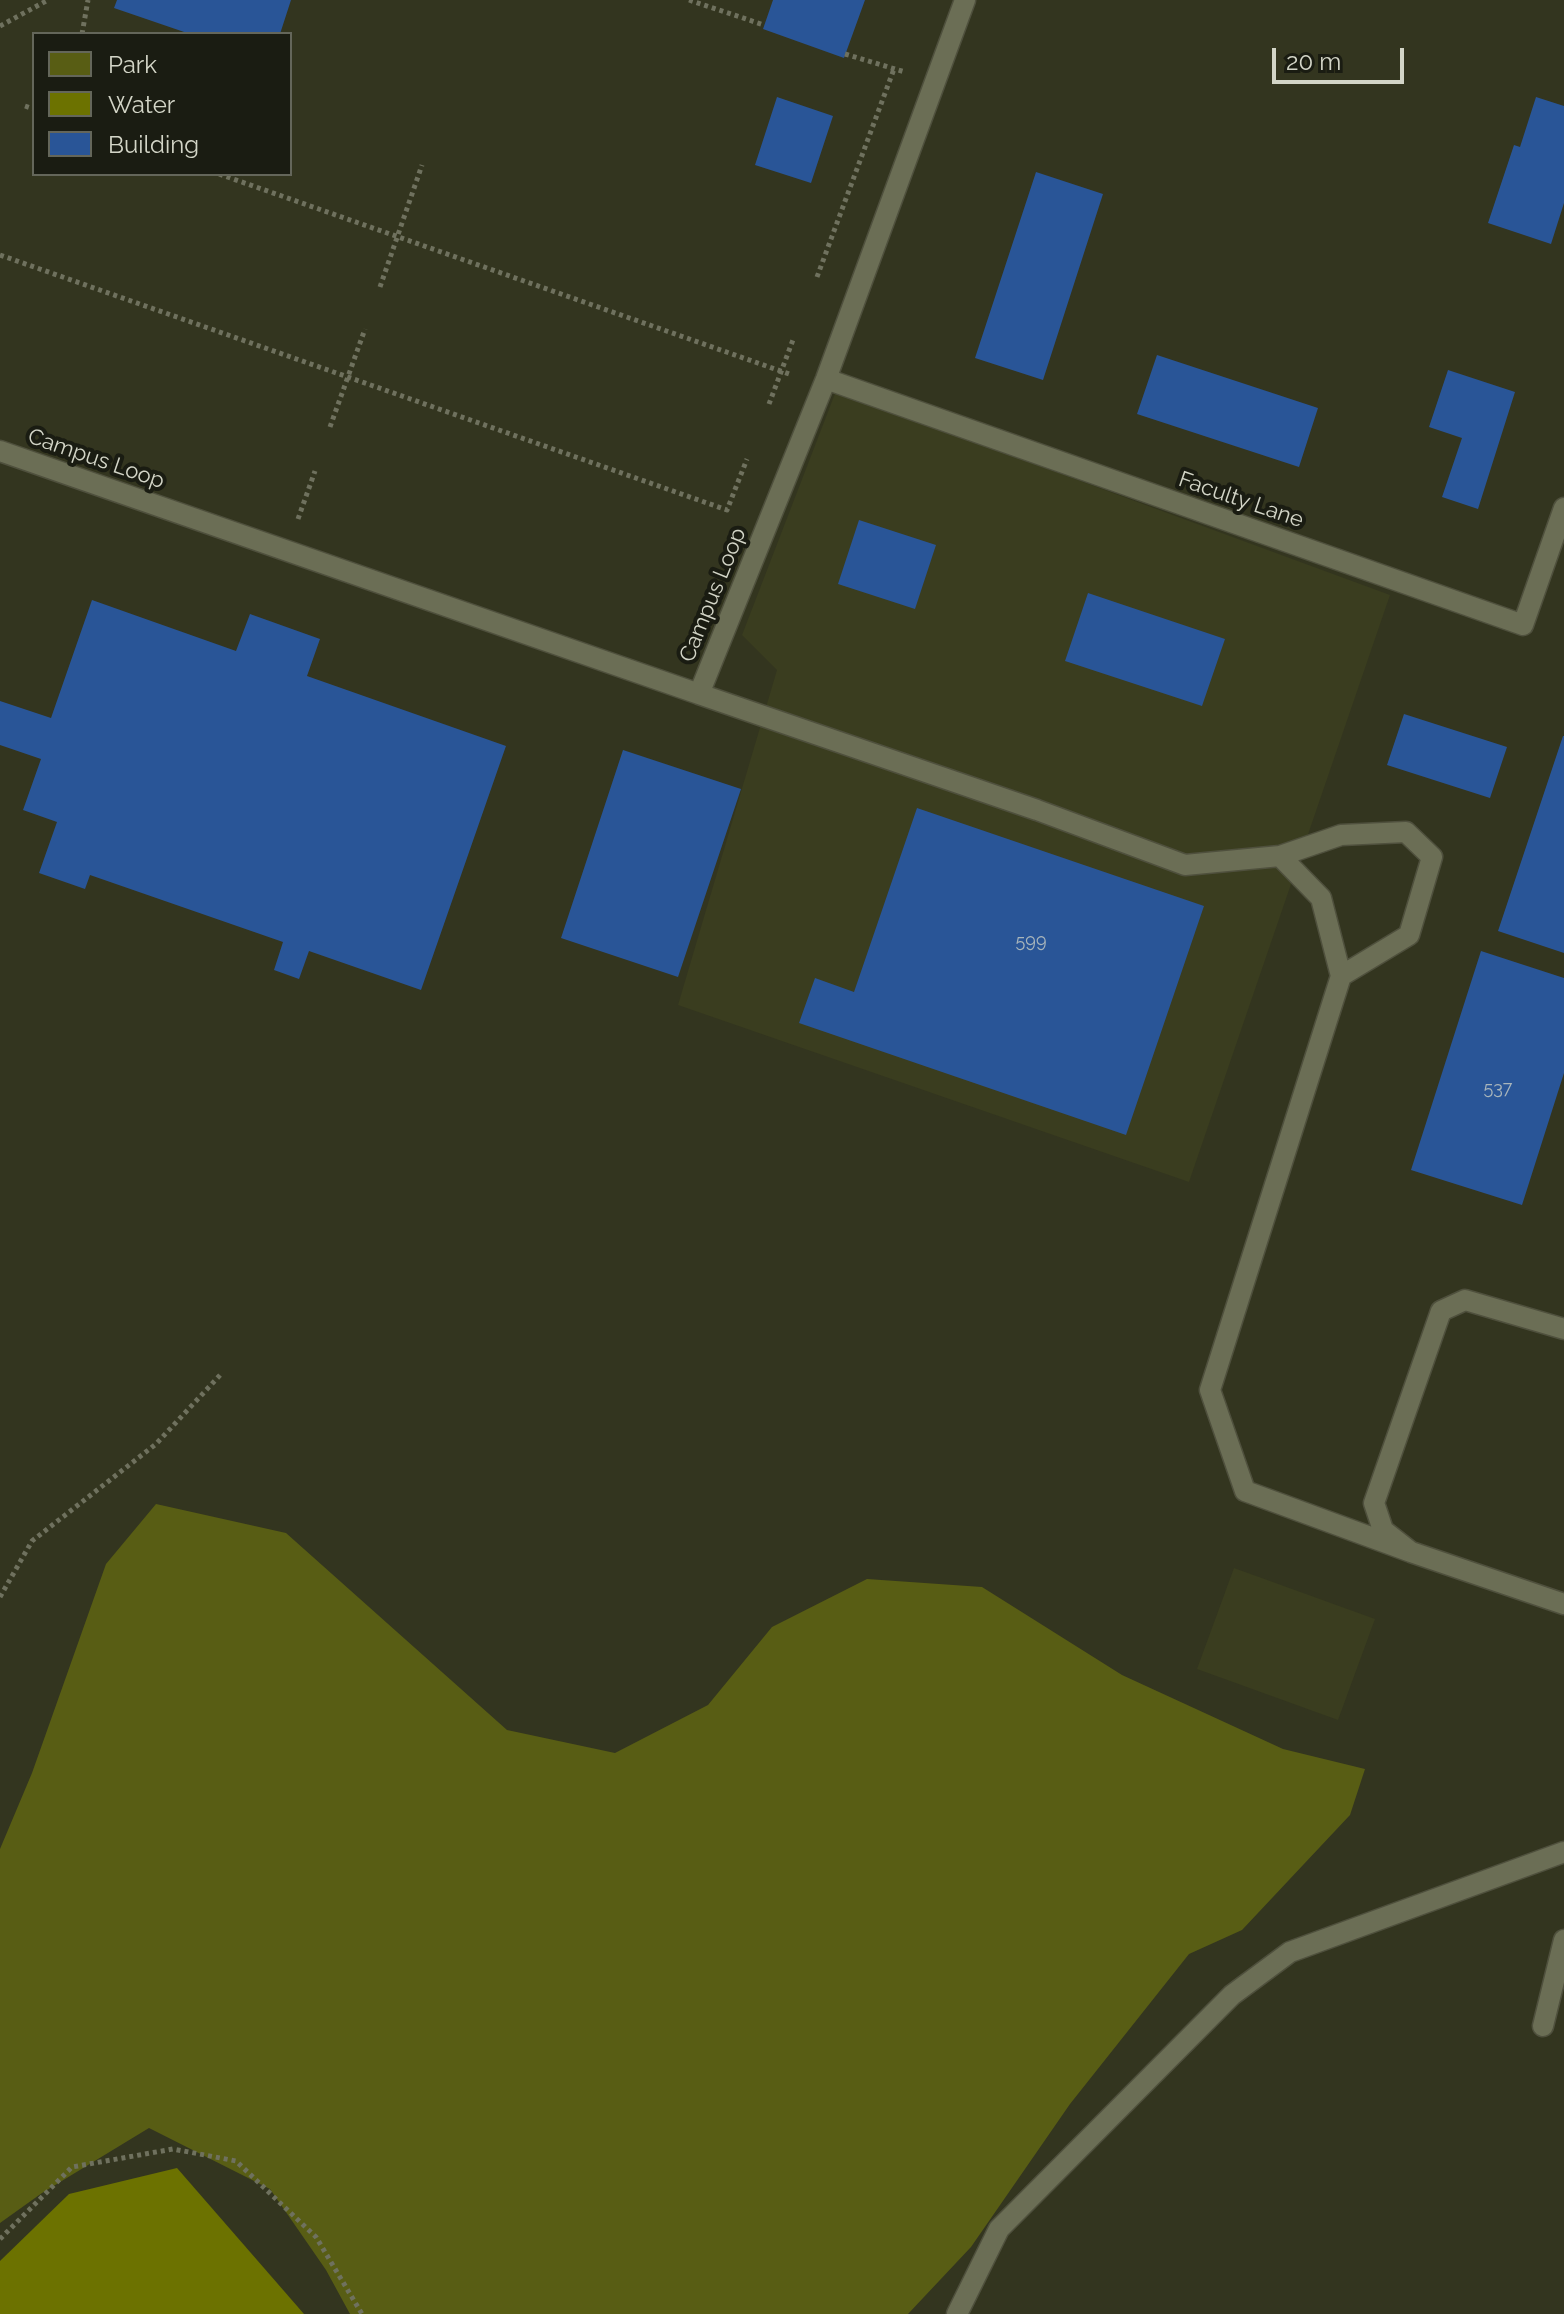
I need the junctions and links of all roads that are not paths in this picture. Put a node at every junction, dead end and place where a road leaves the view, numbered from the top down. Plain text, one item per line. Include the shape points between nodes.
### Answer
1 (965, 0) edge
2 (826, 379) junction
3 (0, 451) edge
4 (1564, 508) edge
5 (699, 694) junction
6 (1280, 856) junction
7 (1341, 976) junction
8 (1564, 1329) edge
9 (1411, 1552) junction
10 (1564, 1604) edge
11 (1564, 1852) edge
12 (1564, 1940) edge
13 (1543, 2026) dead end
14 (957, 2314) edge

1 - 2 lane, Campus Loop
2 - 4 lane, Faculty Lane via 1523,625
2 - 5 lane, Campus Loop
3 - 5 lane, Campus Loop
5 - 6 lane via 1185,865
6 - 7 lane via 1321,898
6 - 7 lane via 1341,835 1406,832 1432,857 1409,935
7 - 9 lane via 1210,1390 1245,1491
8 - 9 lane via 1465,1300 1441,1311 1374,1503 1383,1530
9 - 10 lane
11 - 14 lane via 1290,1952 1232,1995 999,2229
12 - 13 lane

